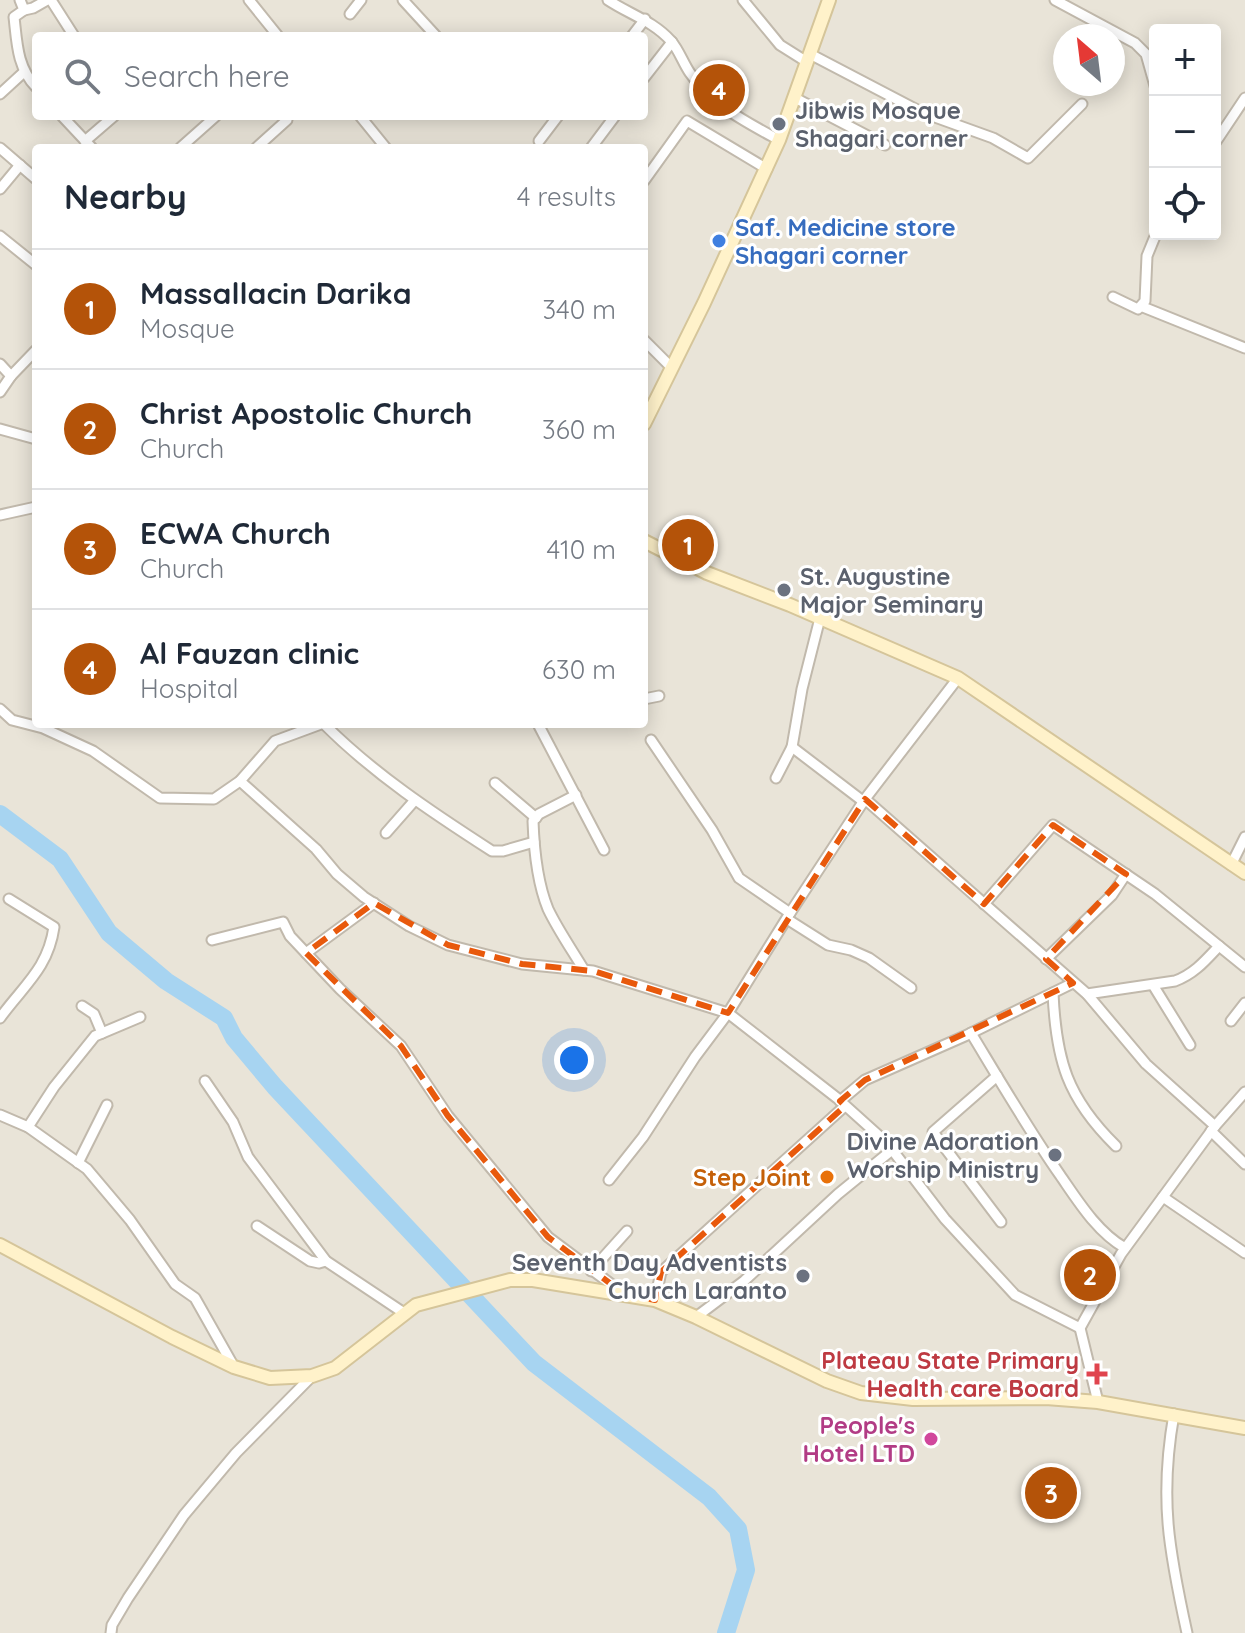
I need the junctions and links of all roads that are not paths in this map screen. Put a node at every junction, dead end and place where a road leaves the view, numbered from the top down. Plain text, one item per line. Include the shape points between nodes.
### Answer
1 (49, 0) edge
2 (249, 0) edge
3 (361, 0) edge
4 (403, 0) edge
5 (608, 0) edge
6 (743, 0) edge
7 (829, 0) edge
8 (1055, 0) edge
9 (22, 5) edge
10 (350, 14) dead end
11 (645, 19) junction
12 (71, 32) edge
13 (275, 32) edge
14 (432, 32) edge
15 (635, 32) edge
16 (672, 42) junction
17 (809, 58) junction
18 (1149, 65) edge
19 (24, 72) junction
20 (648, 73) edge
21 (32, 82) edge
22 (0, 94) edge
23 (795, 98) junction
24 (1245, 98) edge
25 (1082, 104) dead end
26 (66, 120) edge
27 (110, 120) edge
28 (212, 120) edge
29 (287, 120) dead end
30 (363, 120) edge
31 (555, 120) edge
32 (612, 120) edge
33 (1221, 134) edge
34 (779, 140) junction
35 (539, 141) dead end
36 (88, 144) edge
37 (184, 144) edge
38 (260, 144) edge
39 (383, 144) edge
40 (594, 144) edge
41 (885, 145) dead end
42 (0, 148) edge
43 (20, 165) junction
44 (767, 169) junction
45 (648, 175) edge
46 (32, 176) edge
47 (0, 189) edge
48 (0, 236) edge
49 (1154, 240) edge
50 (32, 262) edge
51 (1113, 297) dead end
52 (1143, 307) junction
53 (648, 344) edge
54 (1245, 348) edge
55 (32, 354) edge
56 (0, 364) edge
57 (672, 368) junction
58 (11, 376) junction
59 (0, 392) edge
60 (648, 416) edge
61 (0, 429) edge
62 (32, 438) edge
63 (32, 508) edge
64 (0, 515) edge
65 (648, 543) edge
66 (820, 618) junction
67 (958, 678) junction
68 (659, 696) dead end
69 (648, 698) edge
70 (0, 710) edge
71 (32, 725) edge
72 (43, 728) edge
73 (316, 728) edge
74 (329, 728) edge
75 (540, 728) edge
76 (651, 740) dead end
77 (792, 747) junction
78 (776, 778) dead end
79 (240, 781) junction
80 (495, 783) dead end
81 (576, 795) junction
82 (415, 800) junction
83 (864, 800) junction
84 (536, 818) junction
85 (386, 833) dead end
86 (1245, 837) edge
87 (534, 842) junction
88 (604, 850) dead end
89 (1231, 865) junction
90 (1245, 873) edge
91 (1126, 874) junction
92 (9, 899) dead end
93 (374, 903) junction
94 (984, 904) junction
95 (788, 916) junction
96 (212, 940) dead end
97 (1219, 946) junction
98 (306, 953) junction
99 (1046, 959) junction
100 (1245, 967) edge
101 (584, 970) junction
102 (1073, 983) junction
103 (1153, 985) junction
104 (911, 988) dead end
105 (1053, 993) junction
106 (1087, 994) junction
107 (1245, 1003) edge
108 (82, 1006) dead end
109 (728, 1013) junction
110 (140, 1017) dead end
111 (0, 1018) edge
112 (1231, 1021) dead end
113 (102, 1033) junction
114 (971, 1033) junction
115 (1190, 1045) dead end
116 (997, 1076) junction
117 (205, 1081) dead end
118 (1244, 1095) edge
119 (842, 1103) junction
120 (107, 1105) dead end
121 (0, 1115) edge
122 (28, 1127) junction
123 (1213, 1128) junction
124 (1116, 1146) dead end
125 (892, 1150) junction
126 (78, 1163) junction
127 (1245, 1164) edge
128 (609, 1180) dead end
129 (1163, 1197) junction
130 (1001, 1222) dead end
131 (257, 1226) dead end
132 (627, 1231) dead end
133 (0, 1245) edge
134 (1125, 1248) junction
135 (1245, 1253) edge
136 (326, 1261) junction
137 (591, 1271) junction
138 (623, 1293) junction
139 (655, 1300) junction
140 (404, 1313) junction
141 (696, 1317) junction
142 (1080, 1328) junction
143 (234, 1367) junction
144 (312, 1376) junction
145 (1098, 1402) junction
146 (1174, 1414) junction
147 (1245, 1428) edge
148 (111, 1633) edge
149 (1187, 1633) edge

1 - 9 street via 33,8
1 - 12 street
2 - 13 street
3 - 10 street
4 - 14 street
5 - 11 street
6 - 17 street via 780,45
7 - 17 street
8 - 18 street via 1135,43
9 - 19 street via 14,17
11 - 15 street
11 - 16 street
16 - 20 street
16 - 34 street via 701,88 733,115
17 - 23 street
17 - 25 street via 1028,158
19 - 21 street
19 - 22 street
23 - 34 street
23 - 41 street
24 - 33 street
26 - 36 street
27 - 36 street
28 - 37 street
29 - 38 street
30 - 39 street
31 - 35 street
32 - 40 street
34 - 44 street
42 - 43 street
43 - 46 street
43 - 47 street
44 - 45 street via 687,121
44 - 57 street
48 - 50 street
49 - 52 street
51 - 52 street
52 - 54 street
53 - 57 street
55 - 58 street
56 - 58 street
57 - 60 street
58 - 59 street
61 - 62 street
63 - 64 street
65 - 66 street
66 - 67 street
66 - 77 street
67 - 83 street
67 - 89 street
68 - 69 street
70 - 71 street
72 - 79 street via 93,751 160,798 214,799
73 - 79 street via 275,741
74 - 82 street
75 - 81 street
76 - 95 street via 739,878
77 - 78 street
77 - 83 street
79 - 93 street
80 - 84 street
81 - 84 street
81 - 88 street
82 - 85 street
82 - 87 street via 492,851
83 - 94 street
83 - 95 street
84 - 87 street
86 - 89 street
87 - 101 street via 546,903
89 - 90 street
91 - 94 street via 1053,825
91 - 97 street
91 - 99 street via 1112,895
92 - 111 street via 54,927 44,961
93 - 98 street
93 - 101 street via 448,945 522,964
94 - 99 street
95 - 104 street via 828,945 869,958
95 - 109 street
96 - 98 street via 283,922
97 - 100 street
97 - 103 street via 1187,976
98 - 137 street via 401,1046 448,1116 548,1237
99 - 102 street
101 - 109 street
102 - 105 street
102 - 106 street
103 - 106 street
103 - 115 street
105 - 114 street
105 - 124 street via 1055,1033 1069,1084
106 - 123 street via 1146,1064
107 - 112 street
108 - 113 street via 94,1014
109 - 119 street
109 - 128 street
110 - 113 street
113 - 122 street via 70,1064
114 - 116 street
114 - 119 street via 865,1080
116 - 130 street via 933,1132
116 - 134 street via 1092,1219
117 - 136 street via 233,1122 248,1157
118 - 123 street
119 - 125 street
119 - 139 street via 661,1272
120 - 126 street
121 - 122 street
122 - 126 street
123 - 127 street
123 - 129 street
125 - 141 street
125 - 142 street via 945,1219 1015,1295
126 - 143 street via 130,1220 175,1284 195,1298
129 - 134 street
129 - 135 street
131 - 136 street via 310,1261
132 - 137 street
133 - 143 street
134 - 142 street
136 - 140 street
137 - 138 street
138 - 139 street
138 - 140 street via 510,1280 429,1300
139 - 141 street
140 - 144 street via 343,1363
141 - 145 street via 861,1393 913,1399
142 - 145 street
143 - 144 street via 270,1378
144 - 148 street via 184,1515
145 - 146 street
146 - 147 street
146 - 149 street via 1165,1495 1172,1566

